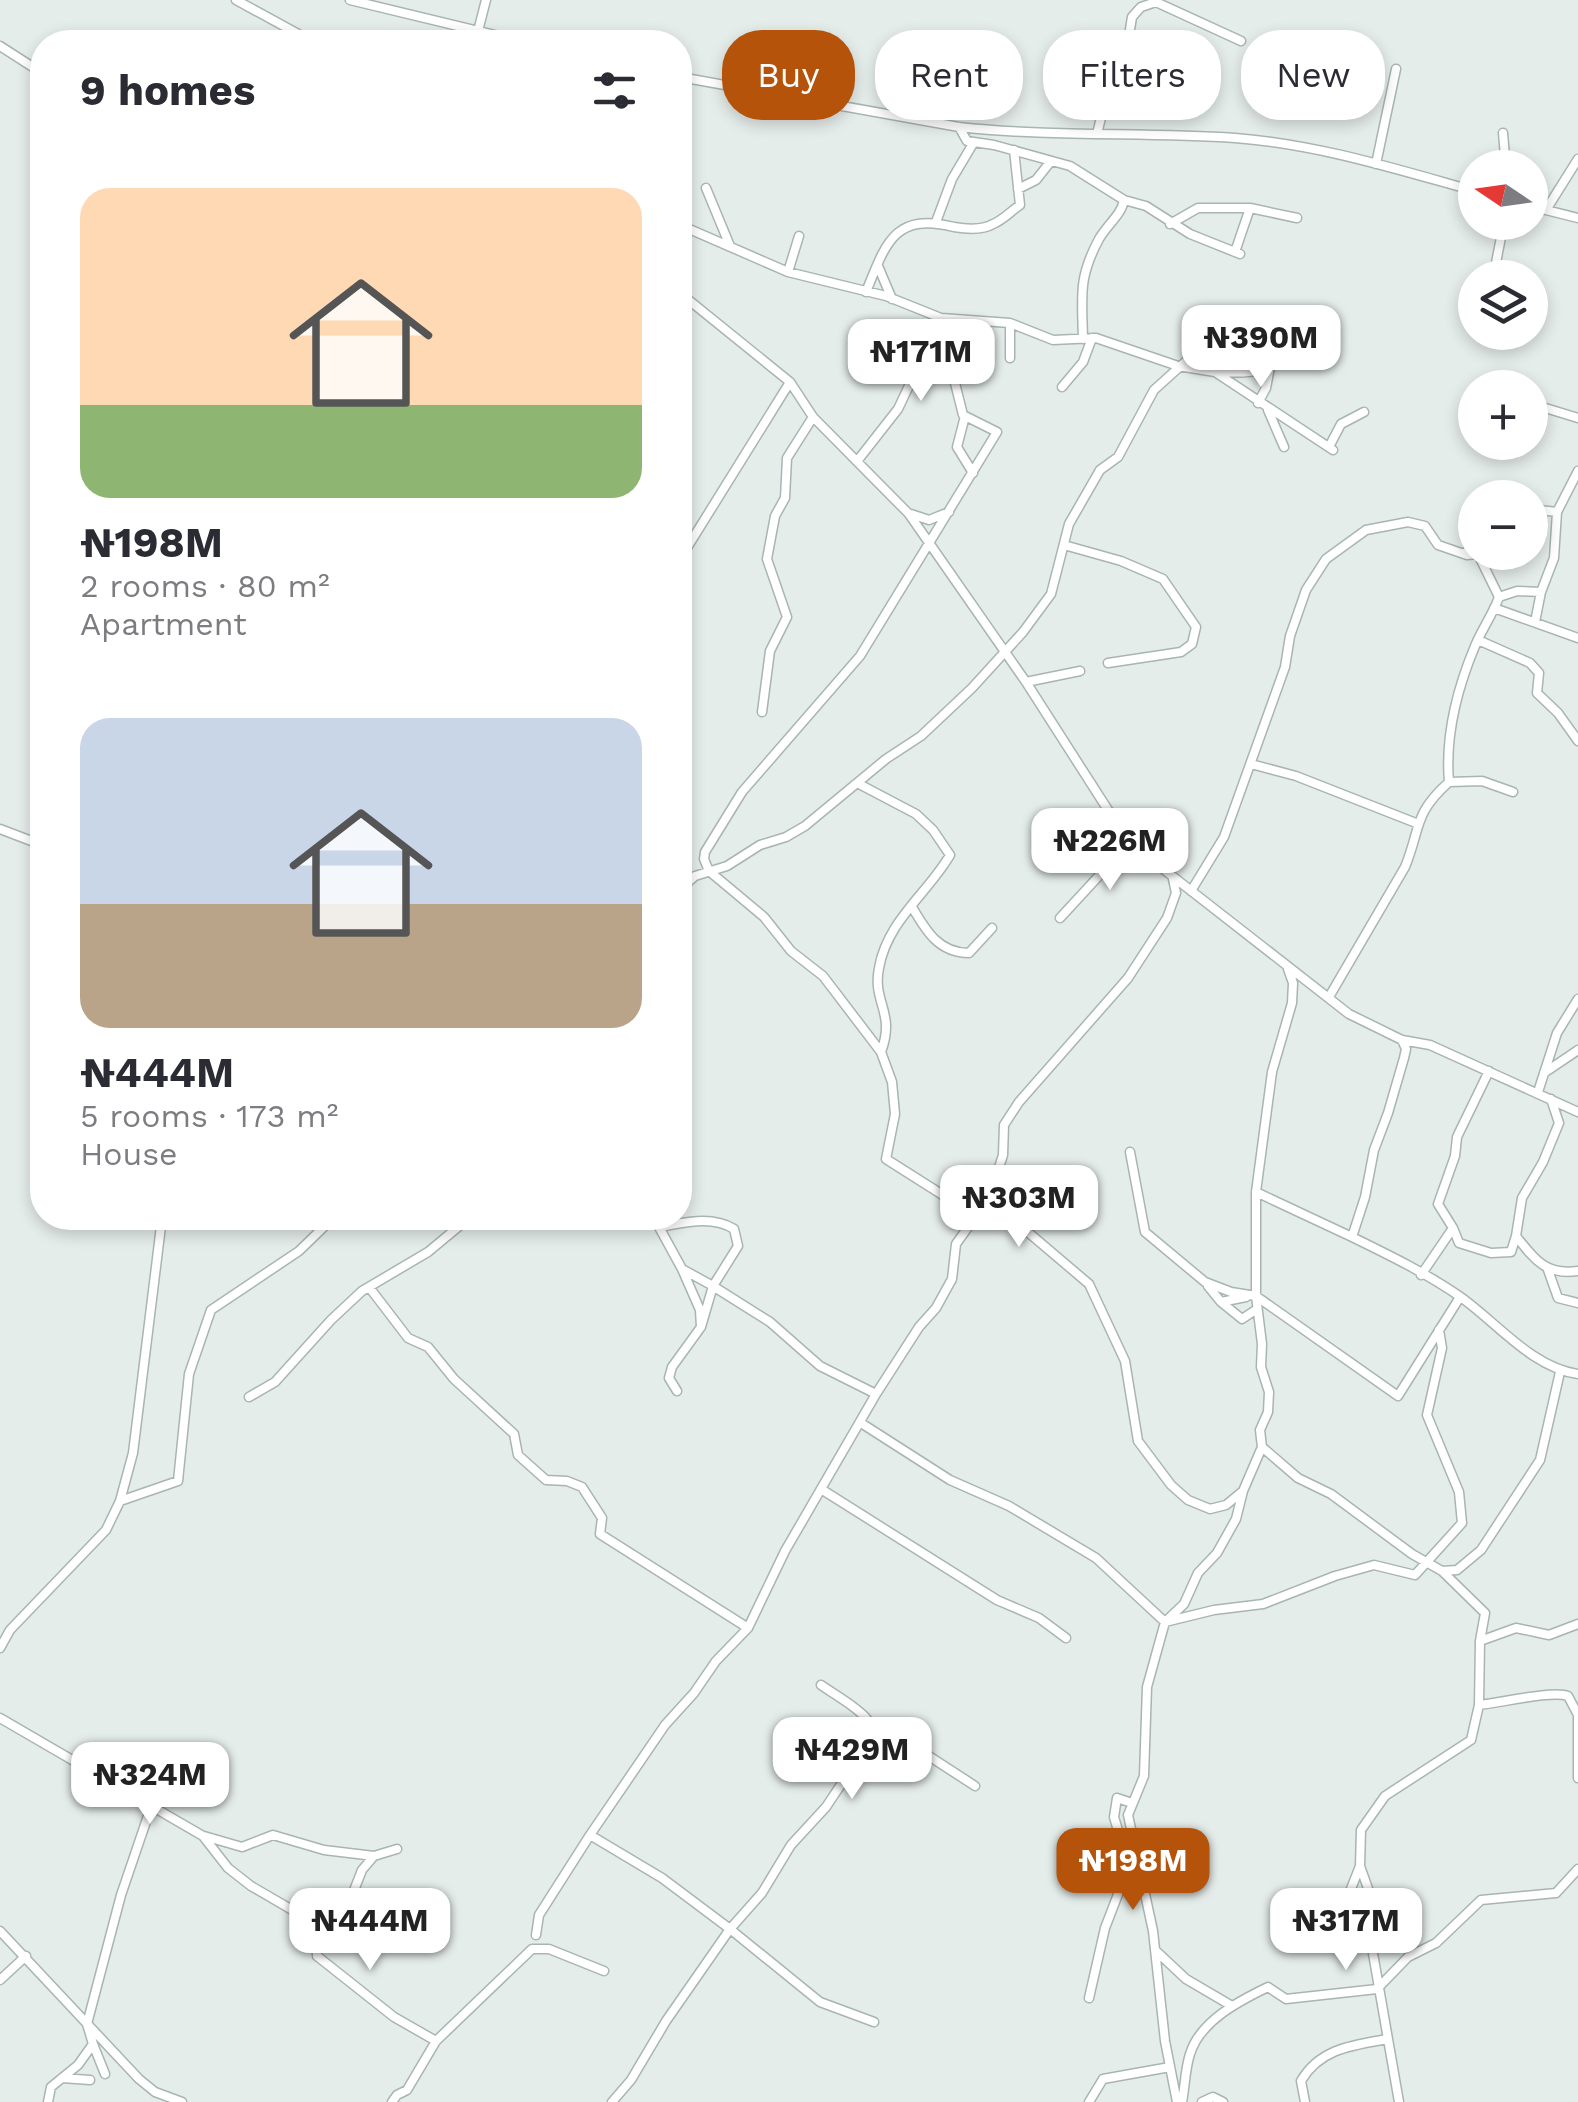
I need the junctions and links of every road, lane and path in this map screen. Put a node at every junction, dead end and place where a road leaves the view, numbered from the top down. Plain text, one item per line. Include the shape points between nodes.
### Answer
1 (236, 0) edge
2 (350, 0) edge
3 (486, 0) edge
4 (1138, 0) edge
5 (1135, 13) junction
6 (291, 30) edge
7 (474, 30) edge
8 (478, 30) edge
9 (1241, 41) dead end
10 (0, 46) edge
11 (30, 65) edge
12 (1396, 69) dead end
13 (692, 79) edge
14 (959, 127) junction
15 (1503, 133) dead end
16 (1097, 134) junction
17 (974, 142) junction
18 (1014, 150) junction
19 (1504, 150) edge
20 (1578, 159) edge
21 (1052, 161) junction
22 (1376, 164) junction
23 (1458, 186) edge
24 (706, 188) dead end
25 (1018, 190) junction
26 (1124, 200) junction
27 (1548, 207) edge
28 (1250, 208) junction
29 (1548, 210) edge
30 (1298, 218) dead end
31 (1578, 218) edge
32 (936, 222) junction
33 (1170, 224) junction
34 (692, 229) edge
35 (799, 236) dead end
36 (730, 246) junction
37 (877, 265) junction
38 (788, 272) junction
39 (866, 292) junction
40 (892, 298) junction
41 (692, 303) edge
42 (941, 318) junction
43 (961, 320) junction
44 (1010, 323) junction
45 (1088, 339) junction
46 (1280, 352) dead end
47 (1195, 353) dead end
48 (1010, 358) dead end
49 (1178, 366) junction
50 (1270, 367) junction
51 (1215, 372) junction
52 (790, 382) junction
53 (1062, 387) dead end
54 (1258, 403) junction
55 (1548, 409) edge
56 (1268, 410) junction
57 (1364, 412) dead end
58 (965, 416) junction
59 (813, 417) junction
60 (1578, 418) edge
61 (1284, 447) dead end
62 (858, 460) junction
63 (1578, 471) edge
64 (973, 473) junction
65 (1548, 511) edge
66 (949, 512) junction
67 (1558, 512) junction
68 (909, 514) junction
69 (692, 541) edge
70 (928, 541) junction
71 (1064, 545) junction
72 (1458, 552) edge
73 (1486, 570) edge
74 (1541, 592) junction
75 (1499, 597) junction
76 (1494, 608) junction
77 (1535, 622) junction
78 (1578, 638) edge
79 (1478, 640) junction
80 (1004, 651) junction
81 (1108, 663) dead end
82 (1080, 671) dead end
83 (1026, 682) junction
84 (762, 712) dead end
85 (1578, 741) edge
86 (1251, 764) junction
87 (1448, 782) junction
88 (859, 784) junction
89 (1514, 792) dead end
90 (1416, 823) junction
91 (0, 828) edge
92 (30, 840) edge
93 (1132, 840) junction
94 (709, 871) junction
95 (692, 879) edge
96 (1173, 879) junction
97 (1190, 890) junction
98 (912, 907) junction
99 (1060, 918) dead end
100 (992, 928) dead end
101 (1288, 968) junction
102 (1329, 997) junction
103 (1578, 998) edge
104 (1402, 1040) junction
105 (1578, 1050) edge
106 (882, 1052) junction
107 (1489, 1071) junction
108 (1544, 1073) junction
109 (1538, 1092) junction
110 (1551, 1098) junction
111 (1578, 1112) edge
112 (1130, 1152) dead end
113 (1256, 1192) junction
114 (989, 1198) junction
115 (976, 1216) junction
116 (692, 1224) edge
117 (1453, 1228) junction
118 (161, 1230) edge
119 (321, 1230) edge
120 (455, 1230) edge
121 (661, 1230) edge
122 (1516, 1236) junction
123 (1352, 1237) junction
124 (682, 1269) junction
125 (1548, 1269) junction
126 (1578, 1271) edge
127 (1422, 1275) junction
128 (1205, 1282) junction
129 (713, 1286) junction
130 (369, 1287) junction
131 (1256, 1296) junction
132 (1460, 1296) junction
133 (1221, 1302) junction
134 (1578, 1303) edge
135 (1257, 1309) junction
136 (701, 1327) junction
137 (1439, 1330) junction
138 (1560, 1372) junction
139 (1578, 1374) edge
140 (677, 1391) dead end
141 (876, 1394) junction
142 (249, 1397) dead end
143 (861, 1423) junction
144 (1262, 1447) junction
145 (822, 1489) junction
146 (1244, 1491) junction
147 (120, 1501) junction
148 (1429, 1563) junction
149 (1442, 1571) junction
150 (1165, 1622) junction
151 (1578, 1624) edge
152 (748, 1628) junction
153 (1066, 1638) dead end
154 (1480, 1641) junction
155 (0, 1648) edge
156 (822, 1685) dead end
157 (1479, 1705) junction
158 (0, 1718) edge
159 (868, 1721) junction
160 (892, 1732) junction
161 (878, 1745) junction
162 (1578, 1778) edge
163 (975, 1786) dead end
164 (1132, 1803) junction
165 (151, 1807) junction
166 (200, 1834) junction
167 (590, 1835) junction
168 (397, 1849) dead end
169 (374, 1856) junction
170 (1360, 1866) junction
171 (1578, 1869) edge
172 (730, 1928) junction
173 (316, 1930) junction
174 (0, 1931) edge
175 (536, 1935) junction
176 (532, 1949) junction
177 (549, 1949) junction
178 (1372, 1949) junction
179 (1155, 1950) junction
180 (26, 1956) junction
181 (604, 1971) dead end
182 (0, 1980) edge
183 (1377, 1988) junction
184 (1089, 1998) dead end
185 (1232, 2006) junction
186 (874, 2022) dead end
187 (87, 2024) junction
188 (1388, 2038) junction
189 (436, 2042) junction
190 (93, 2044) junction
191 (1170, 2068) junction
192 (104, 2074) dead end
193 (62, 2078) junction
194 (90, 2080) dead end
195 (404, 2091) junction
196 (48, 2102) edge
197 (182, 2102) edge
198 (392, 2102) edge
199 (409, 2102) edge
200 (612, 2102) edge
201 (1089, 2102) edge
202 (1182, 2102) edge
203 (1202, 2102) edge
204 (1223, 2102) edge
205 (1305, 2102) edge
206 (1399, 2102) edge

1 - 6 street
2 - 7 street
3 - 8 street
4 - 5 street
5 - 9 street via 1156,2
5 - 16 street
10 - 11 street
12 - 22 street
13 - 14 street
14 - 16 street
14 - 17 street
15 - 19 street
16 - 22 street via 1236,138
17 - 18 street
17 - 32 street
18 - 21 street
18 - 25 street
20 - 27 street
21 - 25 street
21 - 26 street
22 - 23 street
24 - 36 street
25 - 32 street via 1020,206 991,226
26 - 33 street
26 - 45 street via 1080,288
28 - 30 street
28 - 33 street via 1198,208
28 - 33 street via 1238,253
29 - 31 street
32 - 37 street via 905,226
34 - 36 street
35 - 38 street
36 - 38 street
37 - 39 street
37 - 40 street
38 - 39 street
39 - 40 street
40 - 42 street
41 - 52 street
42 - 43 street
42 - 62 street via 898,409
43 - 44 street
43 - 58 street via 950,363
44 - 45 street via 1052,340
44 - 48 street
45 - 49 street
45 - 53 street via 1083,362
46 - 50 street
47 - 49 street
49 - 51 street
49 - 71 street via 1148,398 1118,457 1100,470
50 - 51 street
50 - 54 street
51 - 54 street
52 - 59 street
52 - 69 street
54 - 56 street
55 - 60 street
56 - 57 street via 1331,448 1340,424
56 - 61 street
58 - 64 street via 957,446
58 - 64 street via 997,432
59 - 62 street
59 - 84 street via 787,458 785,498 767,559 787,617 770,651
62 - 68 street
63 - 67 street
64 - 66 street
65 - 67 street
66 - 68 street via 929,520
66 - 70 street
67 - 74 street via 1554,558
68 - 70 street
70 - 80 street
70 - 94 street via 847,675 730,808 705,852
71 - 80 street via 1052,594
71 - 81 street via 1162,579 1196,627 1192,644 1181,652
72 - 86 street via 1438,545 1425,526 1408,522 1366,530 1326,559 1306,590
73 - 75 street
74 - 75 street
74 - 77 street
75 - 76 street
76 - 77 street
76 - 79 street
77 - 78 street
79 - 85 street via 1530,663 1539,673 1537,694
79 - 87 street via 1448,732
80 - 83 street
80 - 88 street via 948,711
82 - 83 street
83 - 93 street
86 - 90 street
86 - 97 street via 1224,837
87 - 89 street via 1482,781
87 - 90 street
88 - 94 street via 786,837
88 - 98 street via 916,814 950,855
90 - 102 street via 1405,868
91 - 92 street
93 - 96 street
93 - 99 street
94 - 95 street
94 - 106 street via 824,976
96 - 97 street
96 - 114 street via 1176,893 1166,918 1128,978 1004,1125 1003,1155
97 - 101 street
98 - 100 street via 939,945 955,953 969,952
98 - 106 street via 900,918 879,967 889,1027
101 - 102 street
101 - 113 street via 1292,1003 1272,1072
102 - 104 street
103 - 108 street
104 - 107 street
104 - 123 street via 1404,1058
105 - 108 street
106 - 115 street via 895,1114 886,1159
107 - 109 street
107 - 117 street via 1458,1137 1438,1204
108 - 109 street
109 - 110 street
110 - 111 street
110 - 122 street via 1559,1123 1522,1198
112 - 128 street via 1145,1232
113 - 123 street
113 - 131 street
114 - 115 street
114 - 146 street via 1089,1284 1124,1361 1138,1441 1171,1485 1210,1508
115 - 141 street via 956,1244 952,1279 936,1308
116 - 129 street via 722,1222 734,1229 738,1246
117 - 122 street via 1458,1243 1491,1253 1511,1252
117 - 127 street
118 - 147 street via 133,1453
119 - 147 street via 211,1310 189,1374 178,1481
120 - 130 street
121 - 124 street
122 - 125 street
123 - 127 street
124 - 129 street
124 - 136 street
125 - 126 street
125 - 134 street via 1558,1298
127 - 132 street
128 - 131 street
128 - 133 street
129 - 136 street
129 - 141 street via 770,1322 820,1366
130 - 142 street via 275,1382
130 - 152 street via 408,1338 428,1347 514,1434 518,1454 546,1480 582,1487 602,1518 600,1534
131 - 133 street
131 - 135 street
131 - 137 street via 1398,1396
132 - 137 street
132 - 138 street
133 - 135 street via 1242,1319
135 - 144 street via 1269,1392
136 - 140 street via 672,1368
137 - 148 street via 1442,1348 1427,1415 1459,1492 1462,1523
138 - 139 street
138 - 149 street via 1540,1460 1482,1550 1457,1570
141 - 143 street
143 - 145 street
143 - 150 street via 950,1480 1083,1549
144 - 146 street
144 - 148 street
145 - 152 street
145 - 153 street
146 - 150 street via 1218,1553
147 - 155 street via 106,1530
148 - 149 street
148 - 150 street via 1415,1575 1374,1565 1263,1604
149 - 154 street via 1485,1613
150 - 164 street via 1148,1687 1144,1776
151 - 154 street via 1550,1635 1516,1628
152 - 167 street via 665,1725
154 - 157 street
156 - 159 street
157 - 162 street via 1568,1696 1578,1715
157 - 170 street via 1470,1740 1385,1796 1361,1830
158 - 165 street
159 - 160 street
159 - 161 street
160 - 161 street
160 - 163 street
161 - 172 street via 790,1845 762,1893
164 - 179 street via 1129,1825
164 - 184 street via 1117,1798 1122,1884
165 - 166 street
165 - 187 street
166 - 169 street via 242,1847 273,1835
166 - 173 street via 228,1868
167 - 172 street
167 - 175 street via 539,1915
168 - 169 street
169 - 173 street via 354,1892
170 - 178 street via 1375,1908
170 - 178 street via 1346,1904
171 - 183 street via 1556,1893 1481,1900
172 - 186 street via 820,2002
172 - 200 street
173 - 189 street via 317,1956
174 - 180 street
175 - 176 street
175 - 177 street
176 - 177 street
176 - 189 street
177 - 181 street
178 - 183 street
179 - 185 street via 1186,1979
179 - 191 street
180 - 182 street
180 - 187 street
183 - 185 street via 1286,1999 1268,1986
183 - 188 street
185 - 202 street via 1200,2034
187 - 190 street
187 - 197 street via 155,2092
188 - 205 street via 1332,2051 1311,2064 1301,2081
188 - 206 street
189 - 195 street
190 - 192 street
190 - 193 street
191 - 201 street via 1103,2079
191 - 202 street
193 - 194 street
193 - 196 street
195 - 198 street
195 - 199 street
203 - 204 street

